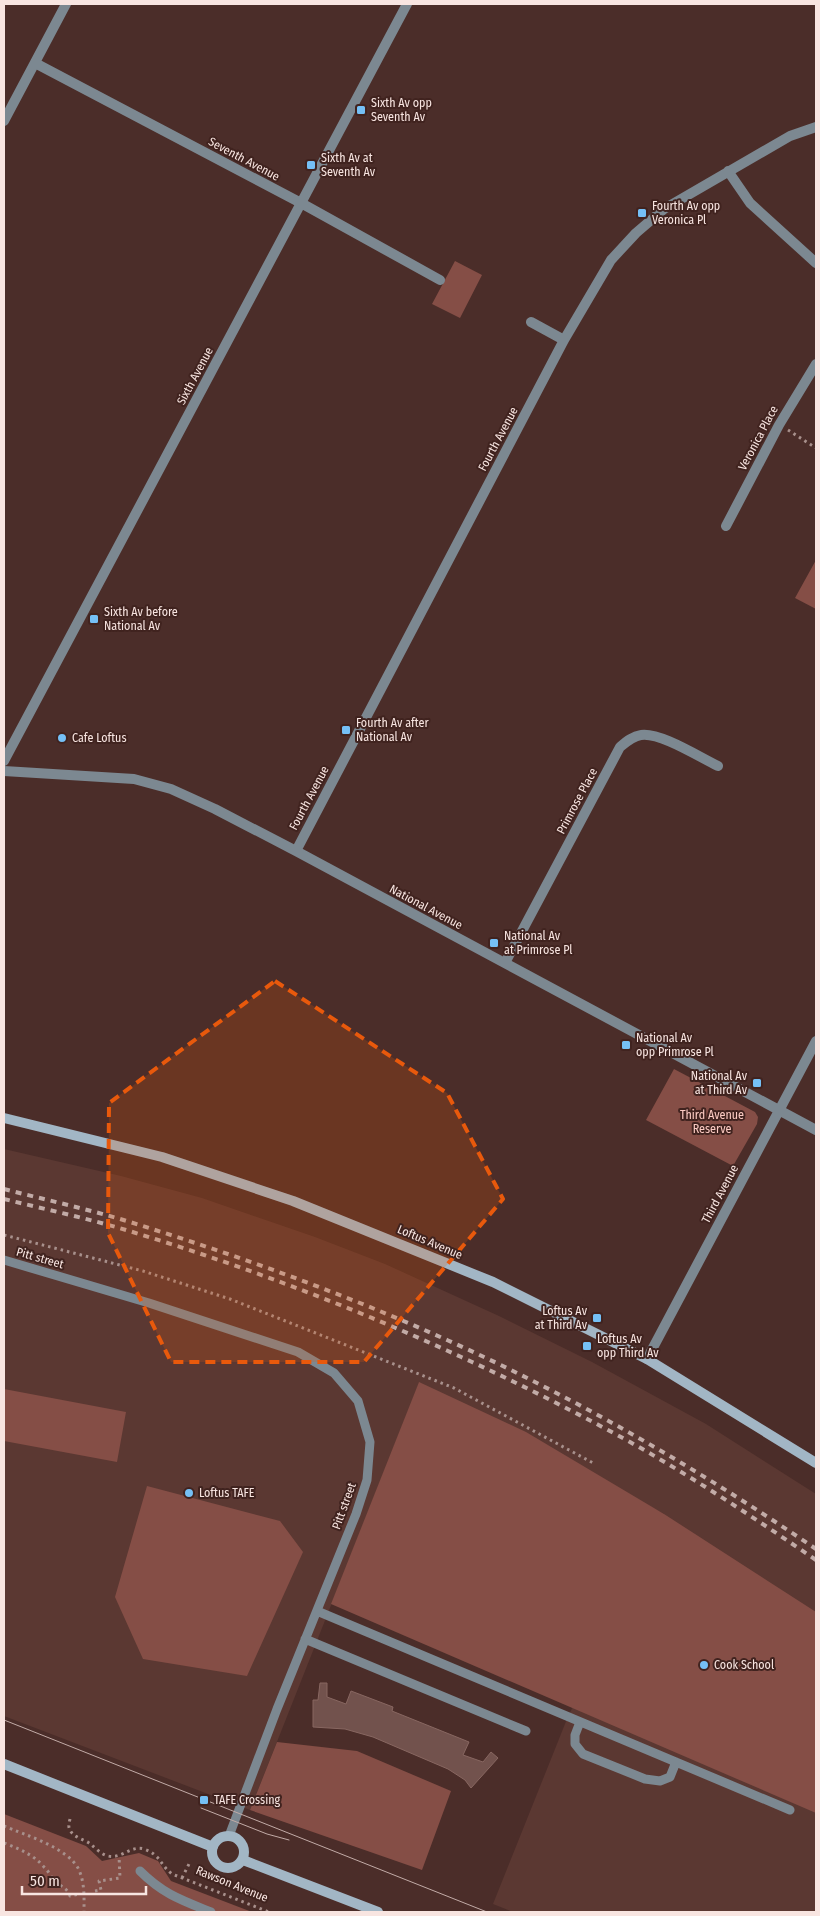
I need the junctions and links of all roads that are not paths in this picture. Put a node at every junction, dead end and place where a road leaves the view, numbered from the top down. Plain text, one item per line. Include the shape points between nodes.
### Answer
1 (66, 4) edge
2 (407, 4) edge
3 (35, 63) junction
4 (4, 121) edge
5 (816, 127) edge
6 (728, 171) junction
7 (301, 204) junction
8 (816, 263) edge
9 (440, 280) dead end
10 (531, 322) dead end
11 (564, 340) junction
12 (816, 364) edge
13 (726, 526) dead end
14 (4, 760) edge
15 (718, 766) dead end
16 (4, 771) edge
17 (296, 851) junction
18 (505, 963) junction
19 (816, 1041) edge
20 (779, 1110) junction
21 (4, 1118) edge
22 (816, 1130) edge
23 (4, 1260) edge
24 (647, 1359) junction
25 (816, 1463) edge
26 (317, 1611) junction
27 (305, 1640) junction
28 (580, 1722) junction
29 (526, 1731) dead end
30 (676, 1762) junction
31 (4, 1764) edge
32 (790, 1810) dead end
33 (229, 1836) junction
34 (213, 1847) junction
35 (243, 1860) junction
36 (140, 1870) dead end
37 (211, 1912) edge
38 (378, 1912) edge

1 - 3 street
2 - 7 street, Sixth Avenue
3 - 4 street
3 - 7 street, Seventh Avenue
5 - 6 street, Fourth Avenue via 790,136
6 - 8 street via 750,203
6 - 11 street, Fourth Avenue via 664,209 636,233 611,260
7 - 9 street, Seventh Avenue
7 - 14 street, Sixth Avenue
10 - 11 street
11 - 17 street, Fourth Avenue
12 - 13 street, Veronica Place via 779,425
15 - 18 street, Primrose Place via 651,735 639,735 620,747
16 - 17 street, National Avenue via 134,779 171,789
17 - 18 street, National Avenue
18 - 20 street, National Avenue
19 - 20 street, Third Avenue
20 - 22 street, National Avenue
20 - 24 street, Third Avenue
21 - 24 street, Loftus Avenue via 162,1157 293,1201 493,1282
23 - 26 lane, Pitt street via 298,1352 334,1373 358,1401 370,1442 367,1480
24 - 25 street, Loftus Avenue
26 - 27 lane, Pitt street
26 - 28 lane
27 - 29 lane
27 - 33 lane, Pitt street
28 - 30 lane
28 - 30 lane via 575,1744 583,1754 645,1779 660,1781 670,1777
30 - 32 lane
31 - 34 street
33 - 34 street via 220,1838
33 - 35 street via 244,1845
34 - 35 street via 213,1859 223,1868 235,1867
35 - 38 street
36 - 37 lane via 154,1885 172,1896

